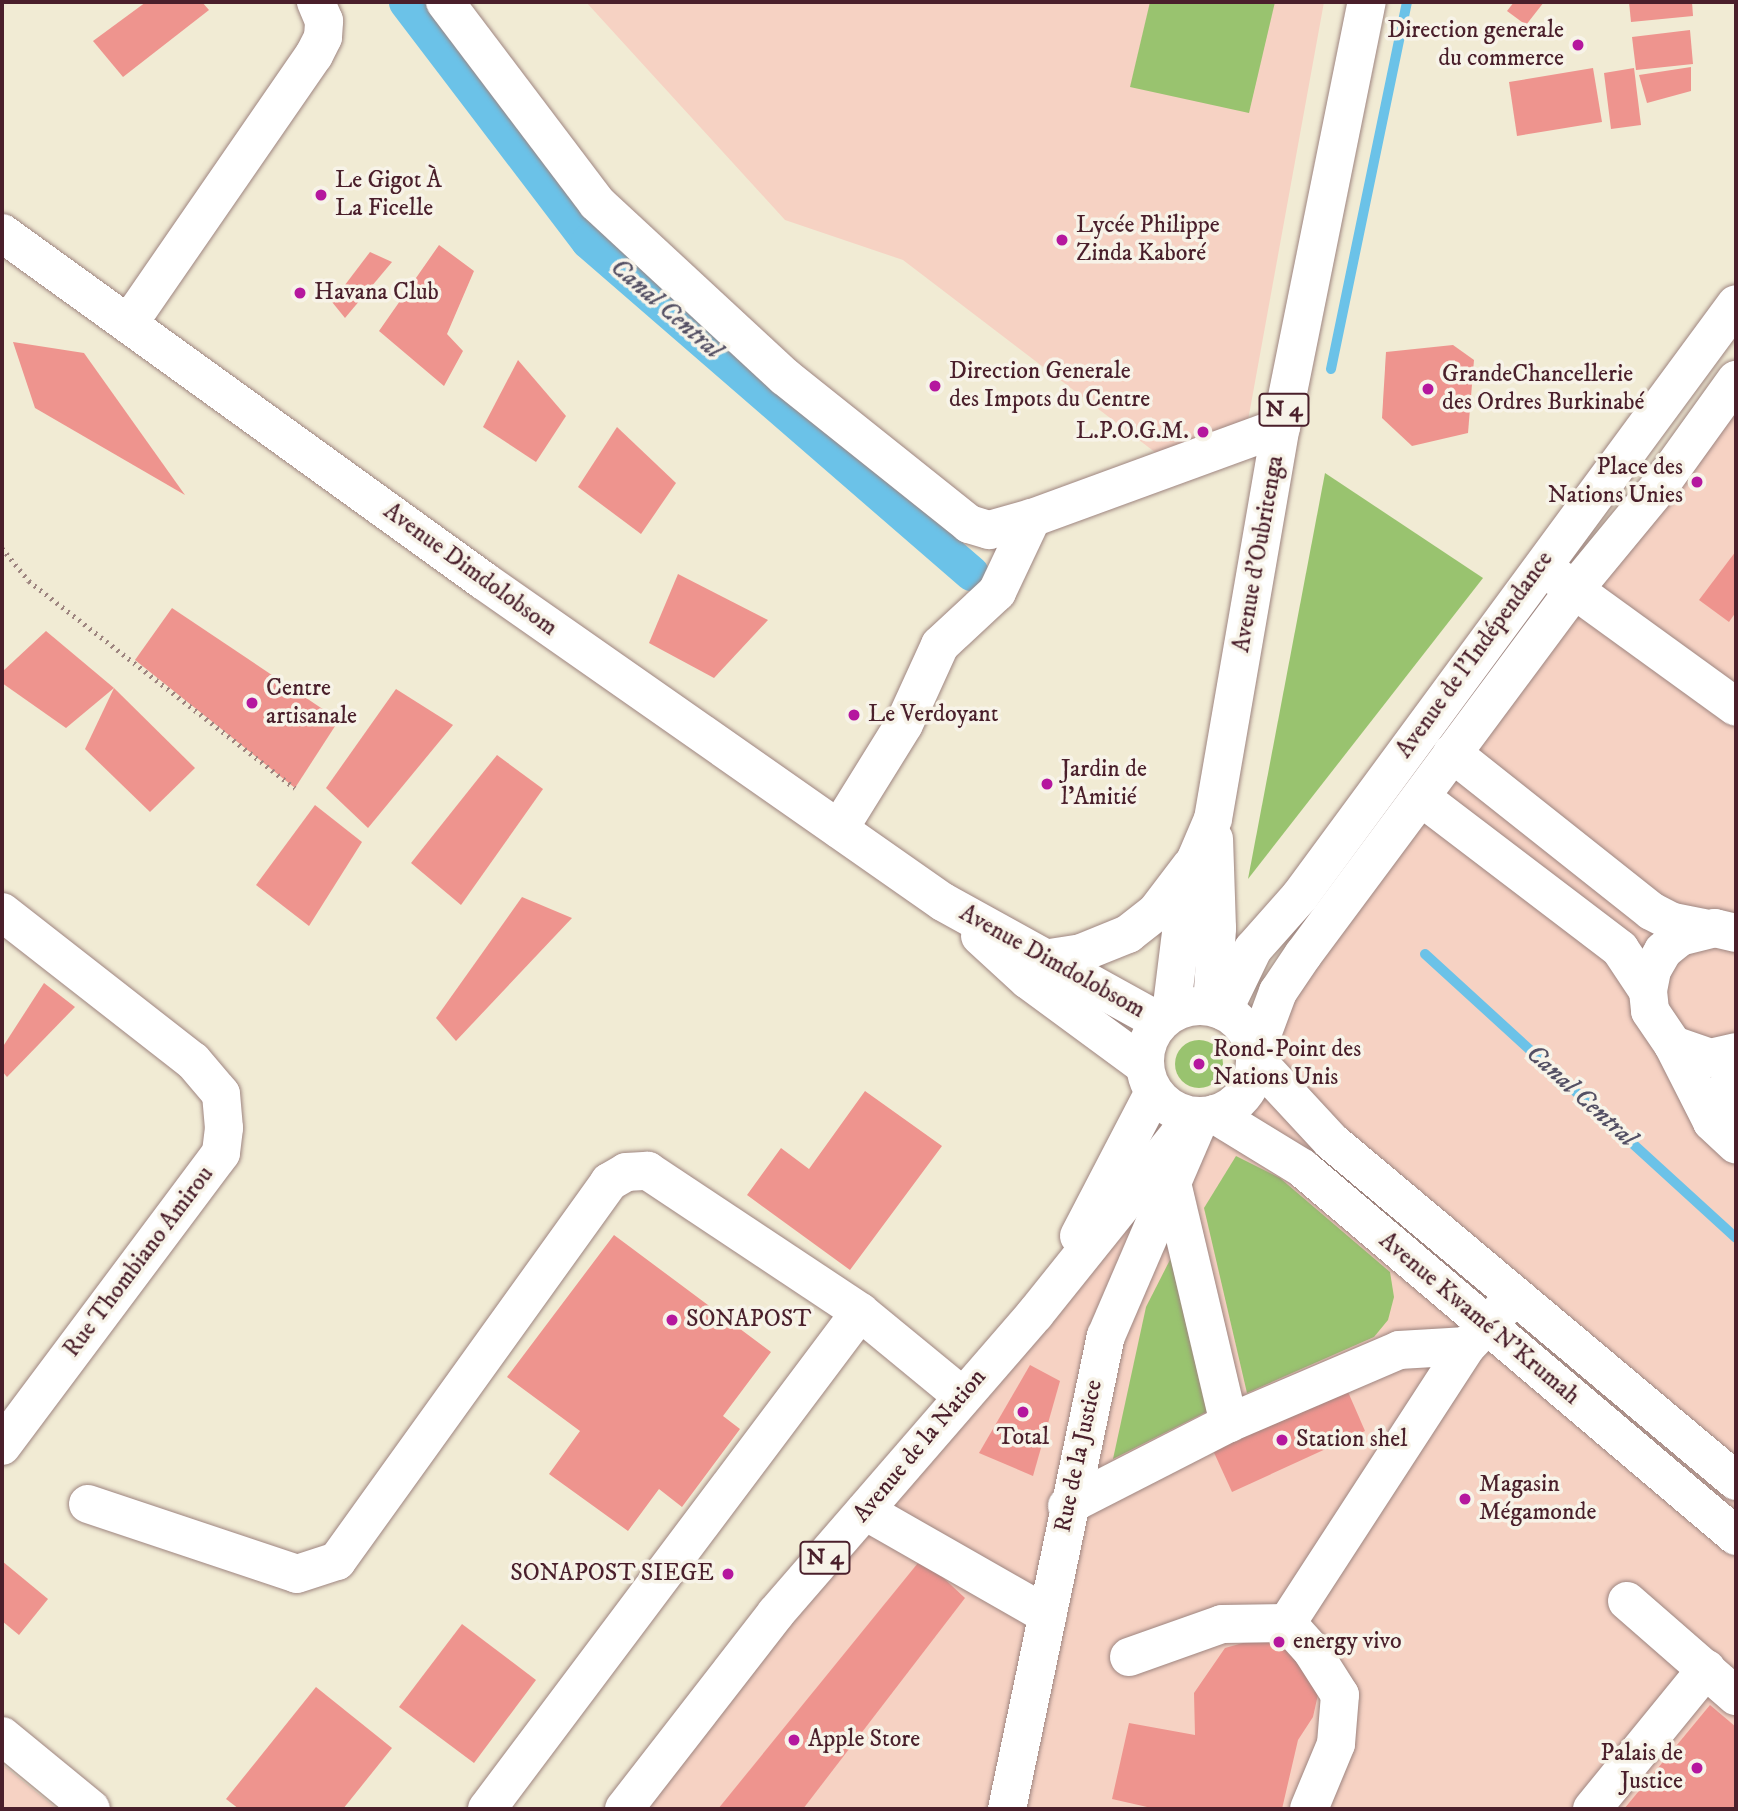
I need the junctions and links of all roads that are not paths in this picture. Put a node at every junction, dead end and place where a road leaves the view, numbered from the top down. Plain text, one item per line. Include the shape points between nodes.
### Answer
1 (316, 2) edge
2 (445, 2) edge
3 (1367, 2) edge
4 (2, 233) edge
5 (1736, 304) edge
6 (129, 323) junction
7 (1736, 380) edge
8 (1281, 427) junction
9 (1032, 518) junction
10 (1540, 565) junction
11 (1574, 590) junction
12 (1736, 707) edge
13 (1452, 753) junction
14 (1422, 799) junction
15 (1213, 819) junction
16 (839, 829) junction
17 (1196, 859) junction
18 (943, 902) junction
19 (2, 912) edge
20 (1720, 930) edge
21 (1050, 958) junction
22 (1648, 991) junction
23 (1218, 1009) junction
24 (1166, 1018) junction
25 (1673, 1045) junction
26 (1736, 1052) edge
27 (1256, 1055) junction
28 (1736, 1068) edge
29 (1149, 1079) junction
30 (1202, 1116) junction
31 (1724, 1133) edge
32 (1173, 1187) junction
33 (1515, 1296) junction
34 (860, 1311) junction
35 (1035, 1314) junction
36 (1476, 1335) junction
37 (961, 1395) junction
38 (1229, 1423) junction
39 (2, 1446) edge
40 (1736, 1481) edge
41 (88, 1504) dead end
42 (1067, 1506) junction
43 (865, 1511) junction
44 (1736, 1536) edge
45 (1627, 1601) dead end
46 (1047, 1615) junction
47 (1286, 1623) junction
48 (1129, 1657) dead end
49 (1706, 1670) junction
50 (1736, 1696) edge
51 (2, 1736) edge
52 (91, 1809) edge
53 (487, 1809) edge
54 (624, 1809) edge
55 (1007, 1809) edge
56 (1309, 1809) edge
57 (1592, 1809) edge

1 - 6 main road via 324,21 323,37 313,55
2 - 9 main road via 597,203 785,377 969,524 989,530
3 - 8 main road, Avenue d'Oubritenga / N 4
4 - 6 main road, Avenue Dimdolobsom
5 - 10 main road, Avenue de l'Indépendance
6 - 16 main road, Avenue Dimdolobsom via 484,581
7 - 11 main road, Avenue de l'Indépendance via 1659,487
8 - 9 main road
8 - 15 main road, Avenue d'Oubritenga / N 4
9 - 16 main road via 997,592 940,645 904,724
10 - 11 main road
10 - 23 main road, Avenue de l'Indépendance via 1300,896 1253,949
11 - 12 main road
11 - 13 main road, Avenue de l'Indépendance
13 - 14 main road, Avenue de l'Indépendance
13 - 20 main road via 1651,911 1673,922
14 - 22 main road via 1620,949
14 - 27 main road, Avenue de l'Indépendance via 1290,973 1278,992
15 - 17 main road, Avenue d'Oubritenga / N 4
15 - 23 main road, Avenue d'Oubritenga / N 4
16 - 18 main road, Avenue Dimdolobsom
17 - 21 main road via 1156,912 1128,934 1093,949
17 - 24 main road, Avenue d'Oubritenga / N 4
18 - 21 main road, Avenue Dimdolobsom
18 - 29 main road, Avenue Dimdolobsom via 1028,980
19 - 39 main road, Rue Thombiano Amirou via 193,1061 221,1094 224,1128 221,1153
20 - 22 main road via 1680,937 1663,951 1652,970
21 - 24 main road, Avenue Dimdolobsom
22 - 25 main road via 1650,1011
23 - 24 main road via 1185,1007
23 - 27 main road via 1243,1026
24 - 29 main road, N 4 via 1150,1035
25 - 26 main road via 1710,1058
25 - 31 main road
27 - 30 main road, N 4 via 1247,1087
27 - 33 main road, Avenue Kwamé N'Krumah via 1331,1141
28 - 31 main road
29 - 30 main road via 1168,1105
29 - 35 main road, Avenue de la Nation / N 4
30 - 32 main road, Rue de la Justice
30 - 35 main road, Avenue de la Nation / N 4
30 - 36 main road, Avenue Kwamé N'Krumah via 1302,1168
32 - 38 main road
32 - 42 main road, Rue de la Justice via 1106,1336
33 - 36 main road
33 - 40 main road, Avenue Kwamé N'Krumah
34 - 37 main road
34 - 41 main road via 648,1171 626,1172 609,1182 337,1561 297,1574
34 - 53 main road
35 - 37 main road, Avenue de la Nation / N 4
36 - 38 main road via 1399,1350
36 - 44 main road, Avenue Kwamé N'Krumah
36 - 47 main road
37 - 43 main road, Avenue de la Nation / N 4
38 - 42 main road
42 - 46 main road, Rue de la Justice
43 - 46 main road
43 - 54 main road, Avenue de la Nation / N 4 via 776,1613
45 - 49 main road
46 - 55 main road, Rue de la Justice
47 - 48 main road via 1222,1624
47 - 56 main road via 1312,1651 1340,1695 1336,1744
49 - 50 main road
49 - 57 main road
51 - 52 main road

